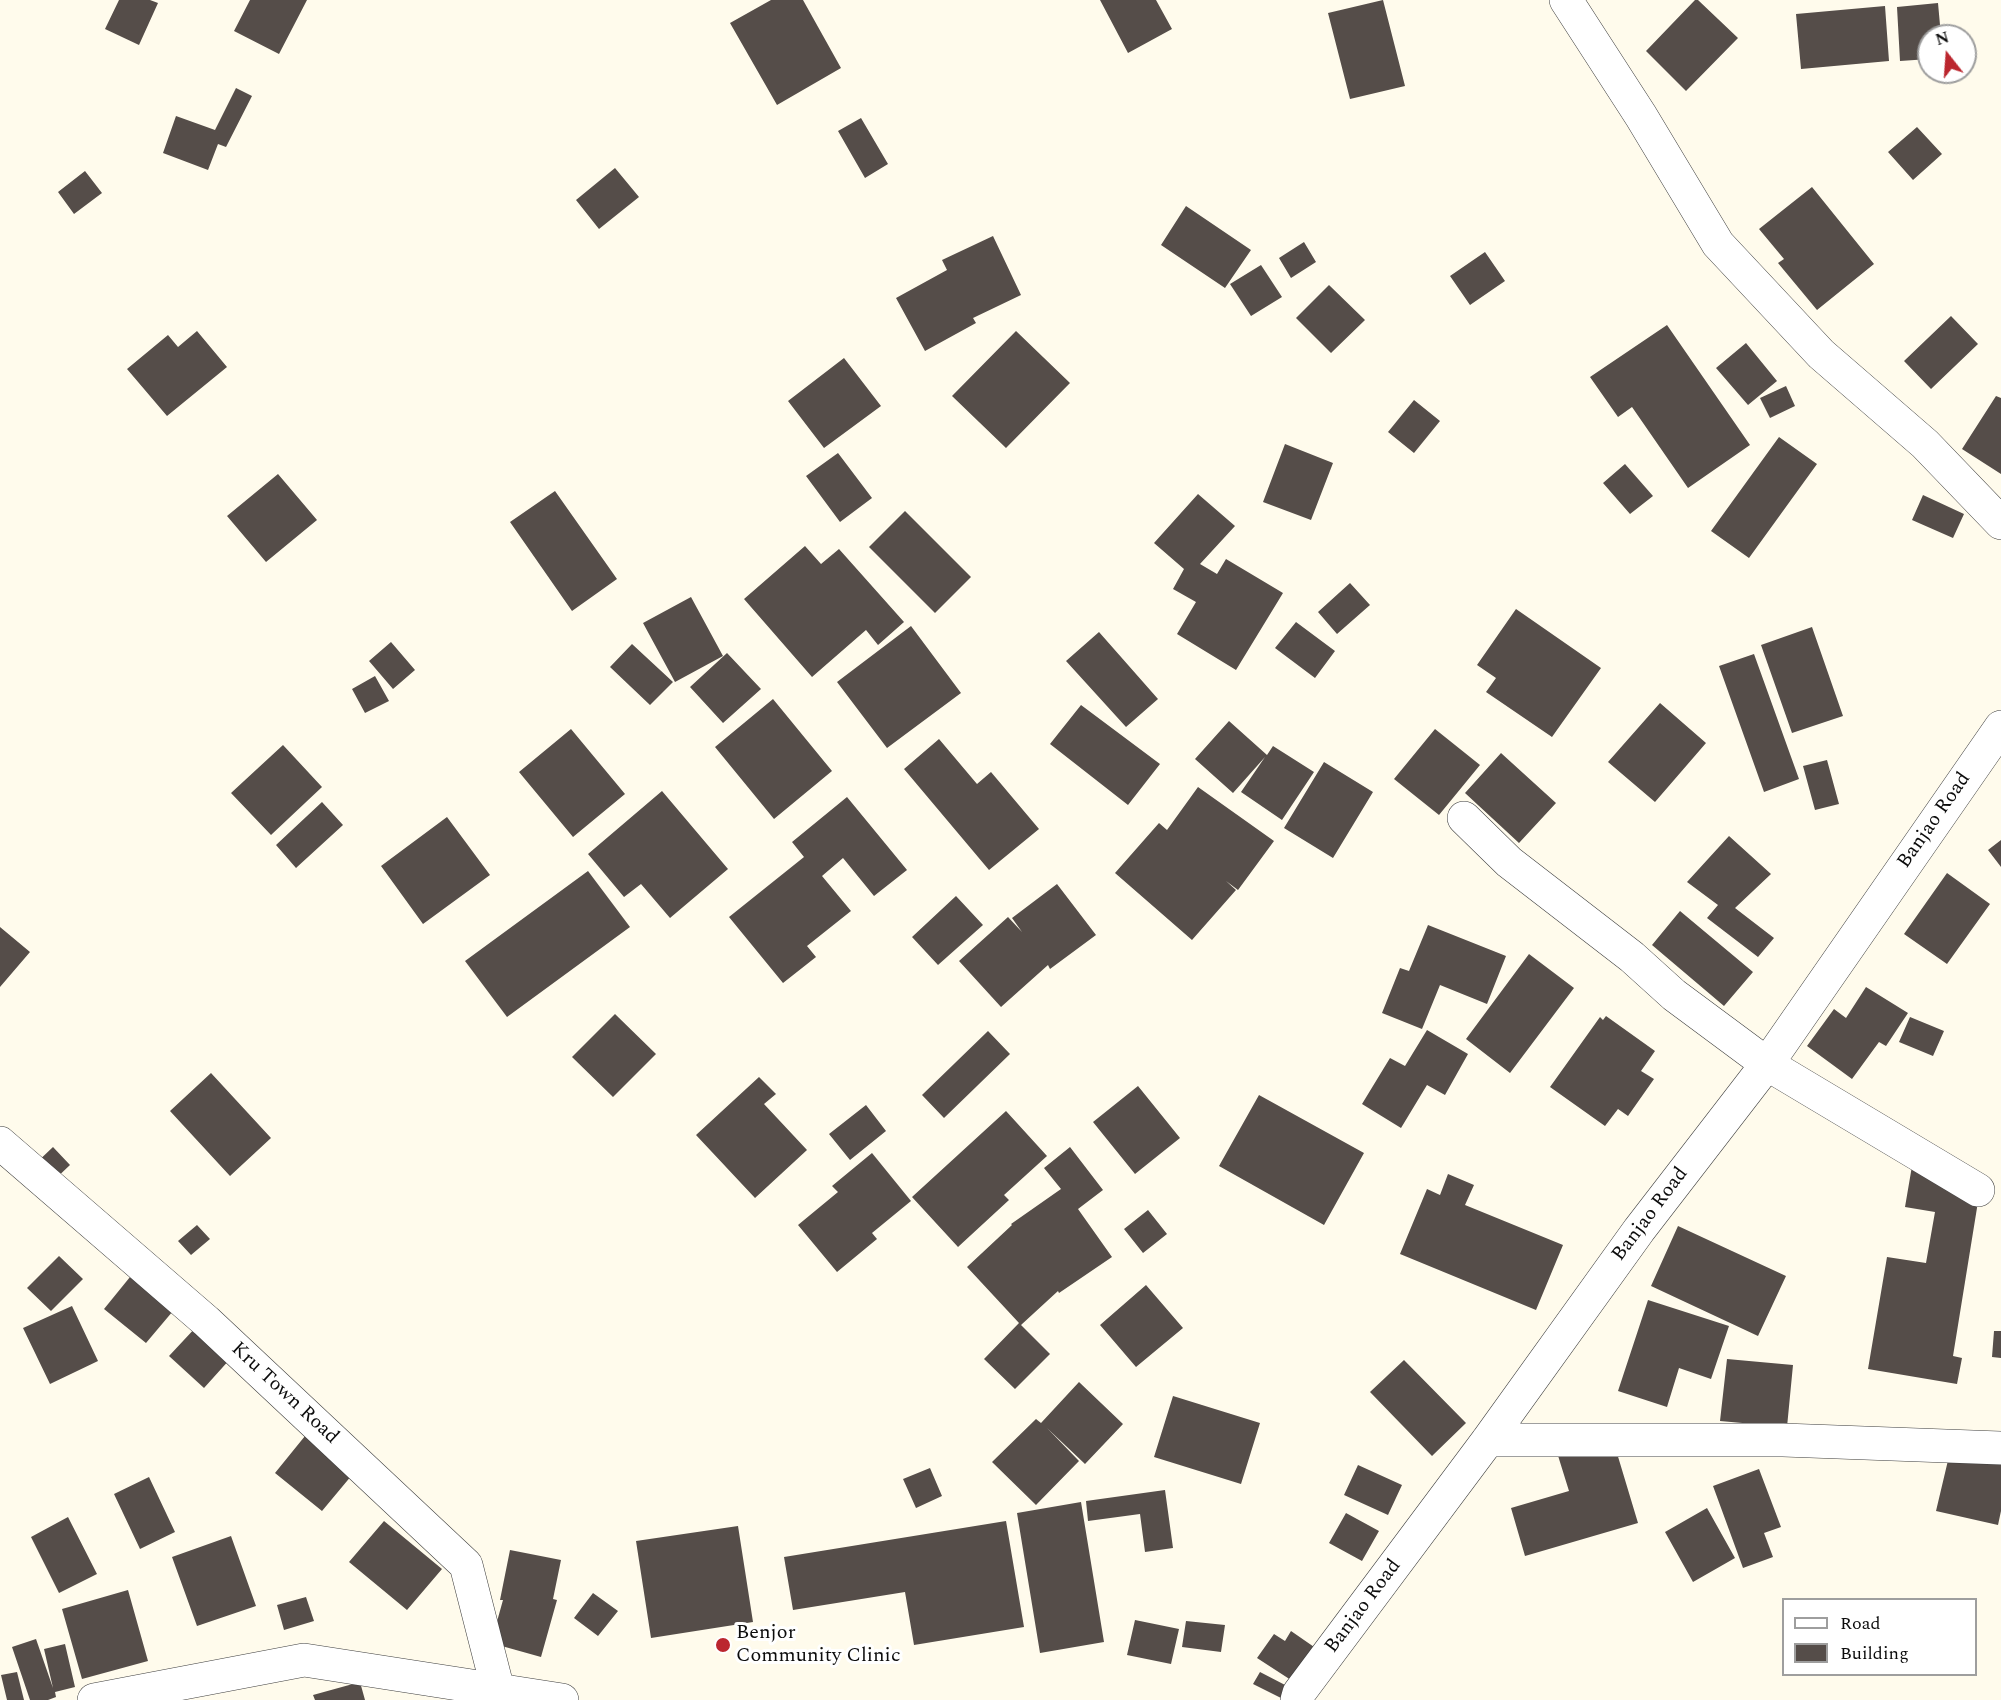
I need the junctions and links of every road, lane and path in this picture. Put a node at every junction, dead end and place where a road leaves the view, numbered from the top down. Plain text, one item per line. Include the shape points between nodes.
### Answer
1 (1566, 0) edge
2 (2001, 523) edge
3 (2001, 727) edge
4 (1464, 818) dead end
5 (1767, 1064) junction
6 (0, 1143) edge
7 (1978, 1190) dead end
8 (1488, 1440) junction
9 (2001, 1448) edge
10 (498, 1690) junction
11 (94, 1700) edge
12 (562, 1700) edge
13 (1297, 1700) edge

1 - 2 street via 1718,244 1821,354 1924,444
3 - 5 street, Banjao Road
4 - 5 street via 1509,862 1632,957 1674,995
5 - 7 street
5 - 8 street, Banjao Road via 1638,1230
6 - 10 street, Kru Town Road via 206,1321 466,1565
8 - 9 street via 1783,1440
8 - 13 street, Banjao Road
10 - 11 street via 304,1660
10 - 12 street

